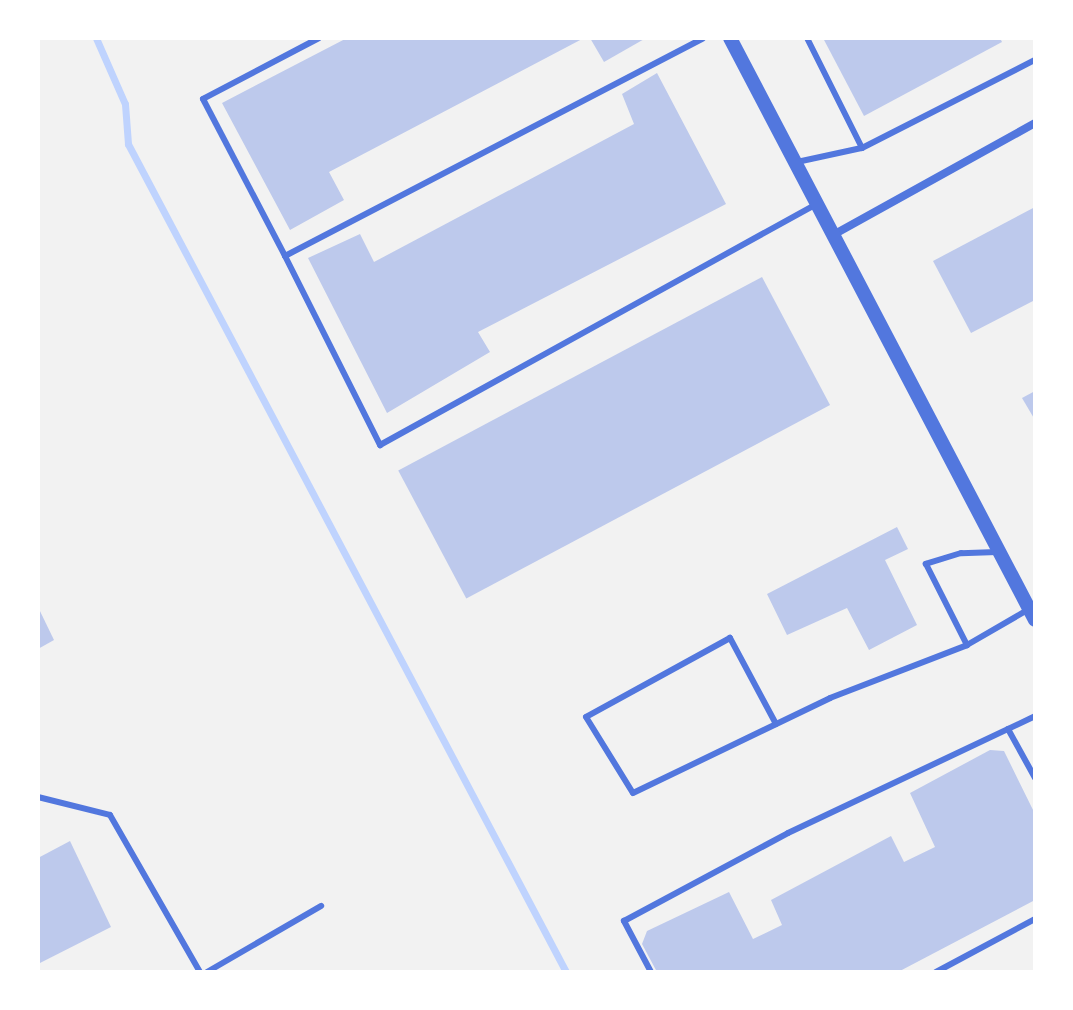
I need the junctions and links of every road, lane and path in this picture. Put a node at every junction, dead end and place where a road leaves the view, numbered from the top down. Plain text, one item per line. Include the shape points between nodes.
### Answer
1 (319, 38) edge
2 (703, 38) edge
3 (730, 38) edge
4 (807, 38) edge
5 (1035, 60) edge
6 (1035, 123) edge
7 (862, 148) junction
8 (795, 163) junction
9 (816, 204) junction
10 (830, 236) junction
11 (285, 256) junction
12 (997, 552) junction
13 (1032, 615) edge
14 (967, 645) junction
15 (1035, 716) edge
16 (776, 724) junction
17 (1008, 729) junction
18 (1035, 778) edge
19 (38, 797) edge
20 (321, 906) dead end
21 (1035, 919) edge
22 (200, 972) edge
23 (207, 972) edge
24 (651, 972) edge
25 (936, 972) edge

1 - 11 lane via 203,99
2 - 11 lane
3 - 8 street
4 - 7 lane
5 - 7 lane
6 - 10 street
7 - 8 lane
8 - 9 street
9 - 10 street
9 - 11 lane via 380,445
10 - 12 street
12 - 13 street
12 - 14 lane via 961,553 926,564
13 - 14 lane
14 - 16 lane
15 - 17 lane
16 - 16 lane via 633,793 586,717 730,638
17 - 18 lane
17 - 24 lane via 788,833 624,921
19 - 22 lane via 110,815
20 - 23 lane
21 - 25 lane

